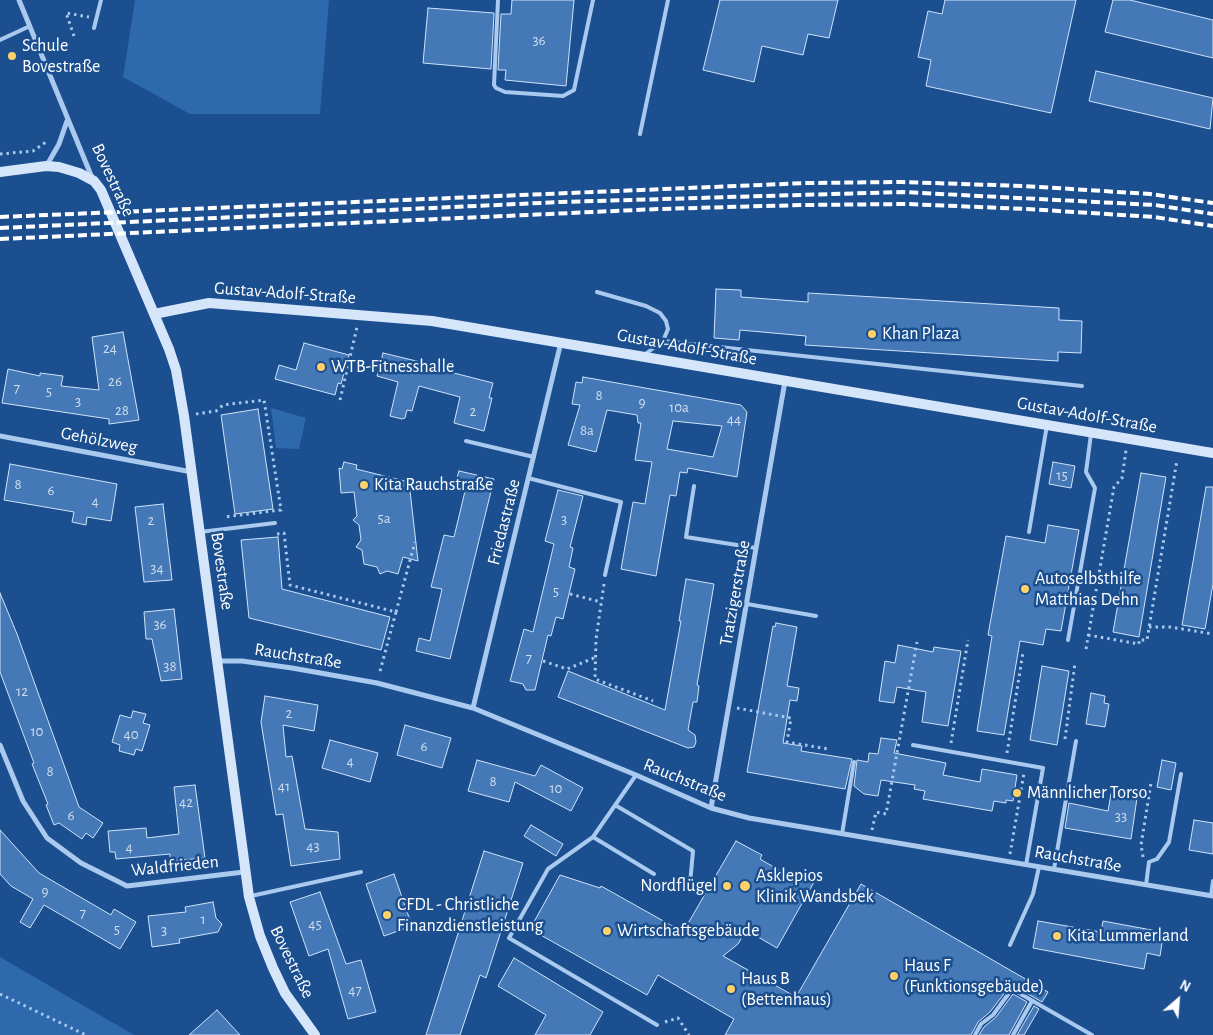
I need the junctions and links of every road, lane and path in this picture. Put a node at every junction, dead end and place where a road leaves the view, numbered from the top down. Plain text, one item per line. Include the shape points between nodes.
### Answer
1 (19, 0) edge
2 (101, 0) edge
3 (498, 0) edge
4 (593, 0) edge
5 (668, 0) edge
6 (97, 19) junction
7 (30, 26) junction
8 (94, 28) dead end
9 (74, 36) dead end
10 (0, 40) edge
11 (67, 118) junction
12 (640, 134) dead end
13 (50, 139) dead end
14 (0, 154) edge
15 (46, 166) junction
16 (0, 172) edge
17 (94, 181) junction
18 (597, 292) dead end
19 (154, 314) junction
20 (358, 314) junction
21 (663, 341) junction
22 (562, 342) junction
23 (642, 356) junction
24 (785, 381) junction
25 (1082, 386) dead end
26 (340, 400) dead end
27 (184, 416) junction
28 (1048, 425) junction
29 (1091, 432) junction
30 (0, 436) edge
31 (1128, 438) junction
32 (466, 441) dead end
33 (1180, 447) junction
34 (1213, 453) edge
35 (534, 457) junction
36 (192, 472) junction
37 (528, 478) junction
38 (694, 486) dead end
39 (198, 520) junction
40 (275, 523) dead end
41 (200, 532) junction
42 (1029, 532) dead end
43 (275, 534) dead end
44 (415, 542) dead end
45 (756, 548) junction
46 (605, 575) joint
47 (570, 594) dead end
48 (601, 602) junction
49 (747, 604) junction
50 (396, 612) junction
51 (816, 616) dead end
52 (1149, 627) junction
53 (1213, 633) edge
54 (1088, 636) junction
55 (968, 640) dead end
56 (1068, 640) dead end
57 (917, 642) dead end
58 (1086, 649) dead end
59 (1023, 652) dead end
60 (596, 657) junction
61 (218, 661) junction
62 (543, 662) dead end
63 (1075, 663) dead end
64 (378, 683) junction
65 (653, 700) dead end
66 (729, 707) junction
67 (473, 708) junction
68 (1076, 741) dead end
69 (1064, 742) dead end
70 (0, 745) edge
71 (912, 745) dead end
72 (828, 749) dead end
73 (950, 752) junction
74 (854, 762) dead end
75 (1006, 762) junction
76 (1025, 765) junction
77 (1181, 774) dead end
78 (636, 775) junction
79 (1151, 783) dead end
80 (615, 805) junction
81 (710, 808) junction
82 (842, 834) junction
83 (592, 837) junction
84 (871, 838) junction
85 (1009, 862) junction
86 (1149, 862) junction
87 (1026, 864) junction
88 (1039, 867) junction
89 (1054, 869) junction
90 (244, 872) junction
91 (361, 872) dead end
92 (654, 874) dead end
93 (1213, 881) edge
94 (690, 884) dead end
95 (1146, 885) junction
96 (249, 896) junction
97 (1212, 896) edge
98 (1010, 945) dead end
99 (0, 994) edge
100 (1032, 1001) junction
101 (657, 1025) joint
102 (86, 1035) edge
103 (315, 1035) edge
104 (689, 1035) edge
105 (975, 1035) edge
106 (1013, 1035) edge
107 (1092, 1035) edge

1 - 7 street, Bovestraße
2 - 6 lane
3 - 4 lane via 496,88 505,92 563,96 574,90
5 - 12 lane
6 - 8 lane
6 - 9 path via 66,13
7 - 10 lane
7 - 11 street, Bovestraße
11 - 15 street via 64,133
11 - 17 street, Bovestraße
13 - 14 path via 33,151
15 - 16 street
15 - 17 street via 68,169
17 - 19 street, Bovestraße via 102,190
18 - 21 lane via 660,313 668,329
19 - 20 street, Gustav-Adolf-Straße via 209,303
19 - 27 street, Bovestraße via 176,370
20 - 22 street, Gustav-Adolf-Straße via 432,320
20 - 26 path
21 - 23 lane
21 - 25 lane
22 - 23 street, Gustav-Adolf-Straße
22 - 35 street, Friedastraße
23 - 24 street, Gustav-Adolf-Straße
24 - 28 street, Gustav-Adolf-Straße
24 - 45 street, Tratzigerstraße
27 - 36 street, Bovestraße
27 - 39 path via 264,400 281,510
28 - 29 street, Gustav-Adolf-Straße
28 - 42 lane
29 - 31 street, Gustav-Adolf-Straße
29 - 56 lane via 1086,472 1095,488
30 - 36 street, Gehölzweg
31 - 33 street, Gustav-Adolf-Straße
31 - 54 path via 1122,478 1114,487
32 - 35 lane
33 - 34 street, Gustav-Adolf-Straße
33 - 52 path
35 - 37 street, Friedastraße
36 - 39 street, Bovestraße
37 - 46 lane via 621,502
37 - 67 street, Friedastraße
38 - 45 lane via 686,537
39 - 41 street, Bovestraße
40 - 41 lane
41 - 61 street, Bovestraße
43 - 50 path via 284,533 290,585
44 - 50 path
45 - 49 street, Tratzigerstraße
46 - 48 path
47 - 48 path
48 - 60 path
49 - 51 lane
49 - 66 street, Tratzigerstraße
50 - 64 path
52 - 53 path
52 - 54 path via 1146,640 1139,640 1139,644
54 - 58 path
55 - 73 path
57 - 84 path via 886,814 876,812
59 - 75 path
60 - 62 path via 567,669
60 - 65 path via 595,678
61 - 64 street, Rauchstraße via 284,666
61 - 90 street, Bovestraße
63 - 69 path
64 - 67 street, Rauchstraße
66 - 72 path via 791,718 787,742
66 - 81 street, Tratzigerstraße
67 - 78 street, Rauchstraße
68 - 89 lane
70 - 90 street, Waldfrieden via 23,802 47,838 81,863 127,886
71 - 73 lane
73 - 75 lane
74 - 82 lane
75 - 76 lane
76 - 85 path
76 - 87 lane via 1043,768
77 - 86 lane via 1169,842 1157,859
78 - 80 lane
78 - 81 street, Rauchstraße
79 - 86 path via 1141,845 1143,857
80 - 83 lane
80 - 94 lane via 692,851
81 - 82 street, Rauchstraße
82 - 84 street, Rauchstraße
83 - 92 lane
83 - 101 lane via 548,869 509,938
84 - 85 street, Rauchstraße
85 - 87 street, Rauchstraße
86 - 95 lane
87 - 88 street, Rauchstraße
88 - 89 street, Rauchstraße
88 - 98 lane via 1032,894
89 - 95 street, Rauchstraße
90 - 96 street, Bovestraße
91 - 96 lane
93 - 97 lane
95 - 97 street, Rauchstraße
96 - 103 street, Bovestraße via 273,968 285,993
99 - 102 path
100 - 105 lane via 1012,989
100 - 106 lane
100 - 107 lane
101 - 104 path via 678,1018

